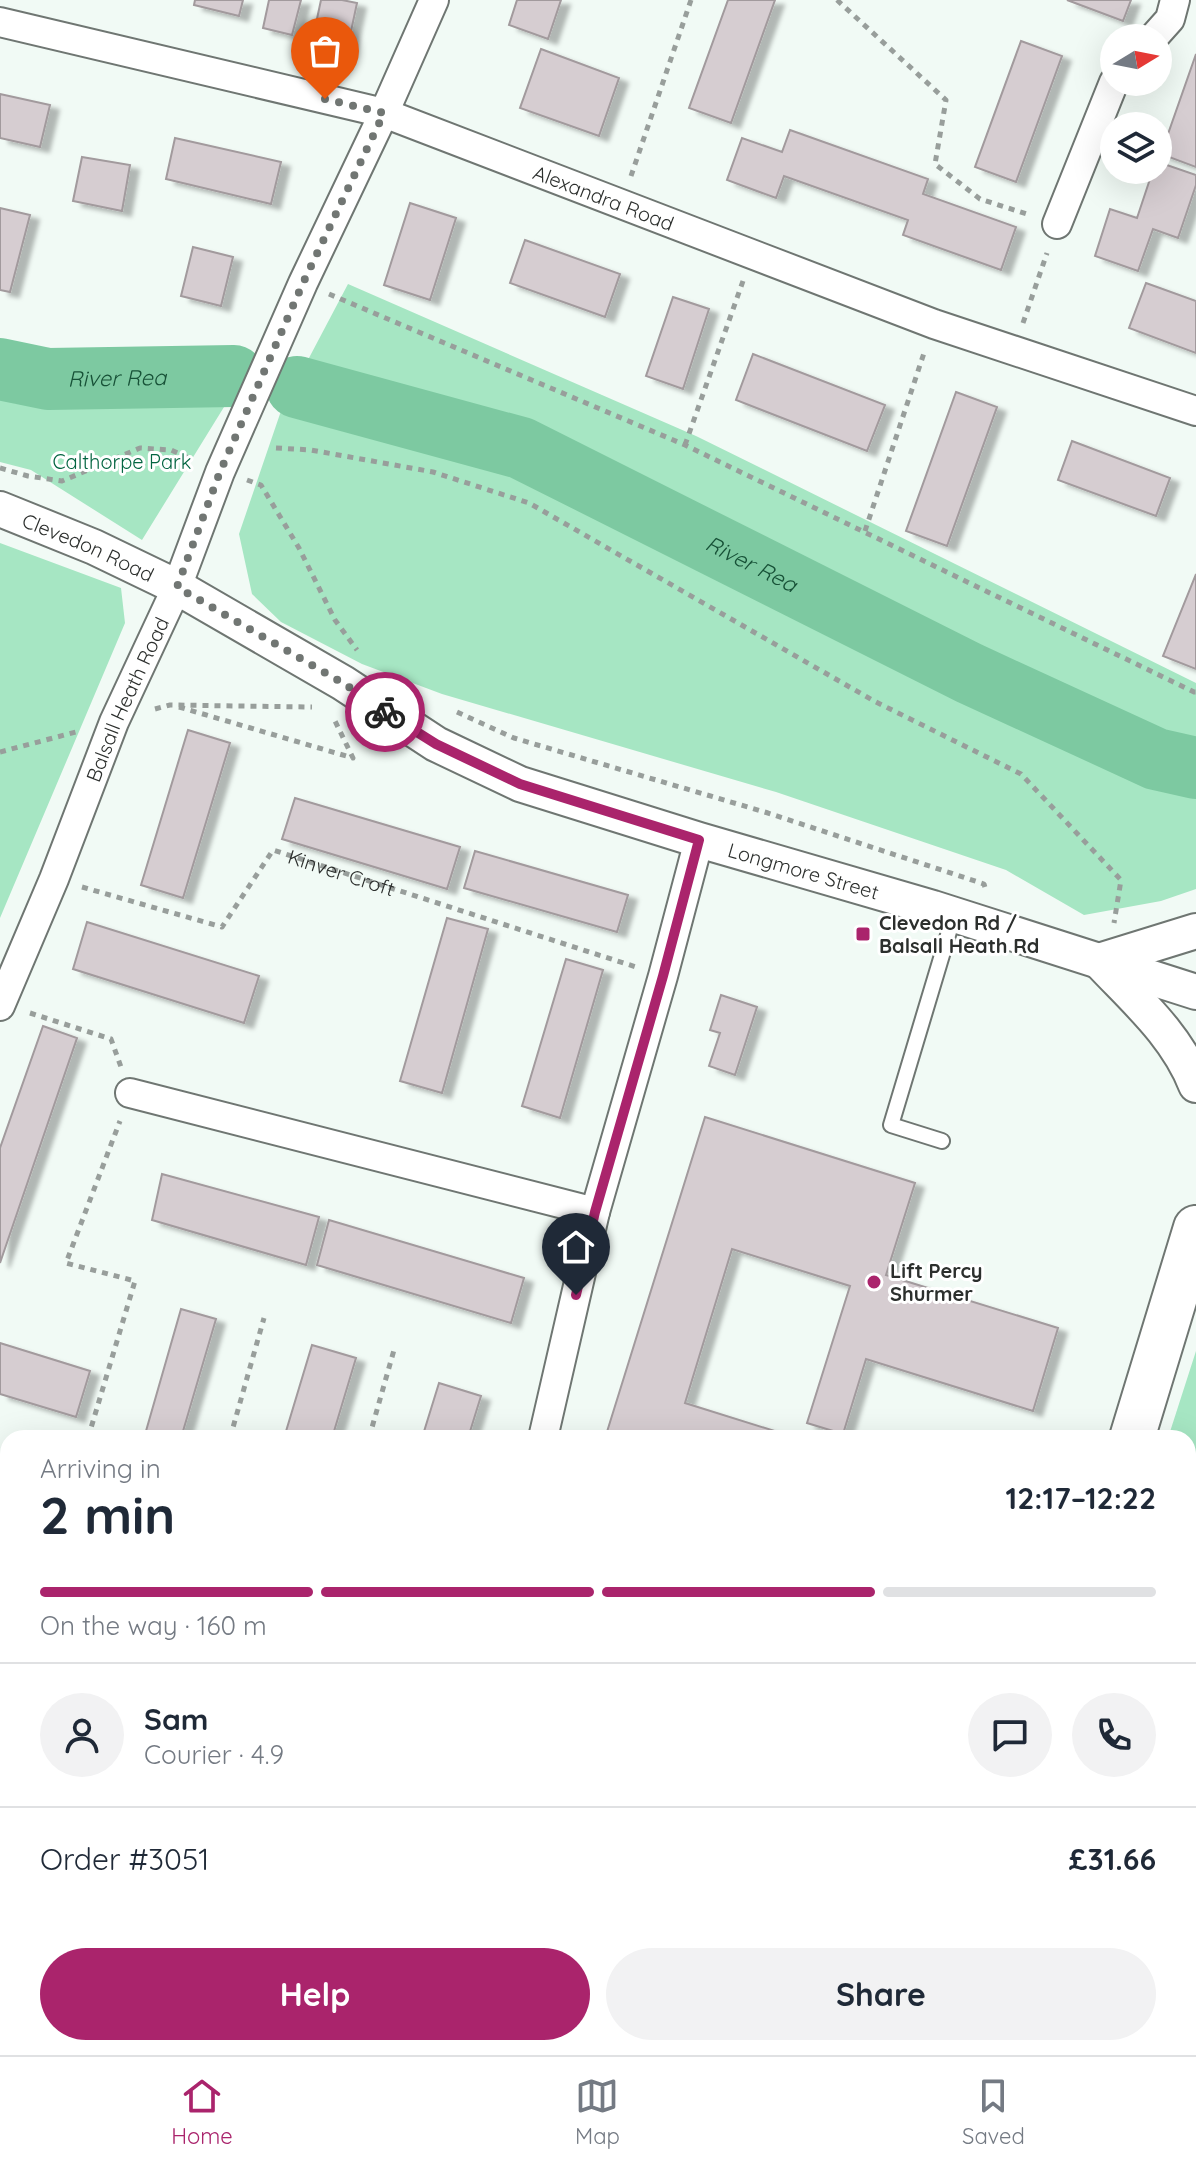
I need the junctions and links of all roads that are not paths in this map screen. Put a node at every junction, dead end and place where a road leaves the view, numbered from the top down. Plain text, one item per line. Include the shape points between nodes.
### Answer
1 (434, 0) edge
2 (1175, 0) edge
3 (0, 22) edge
4 (1166, 24) edge
5 (1108, 96) edge
6 (384, 113) junction
7 (1057, 224) road end
8 (1196, 411) edge
9 (0, 509) edge
10 (177, 587) junction
11 (699, 840) junction
12 (954, 915) junction
13 (1196, 931) edge
14 (1099, 961) junction
15 (1196, 992) edge
16 (1, 1004) edge
17 (1196, 1085) edge
18 (130, 1093) road end
19 (942, 1141) dead end
20 (595, 1212) junction
21 (1196, 1228) edge
22 (545, 1430) edge
23 (1134, 1430) edge

1 - 6 street, Balsall Heath Road
2 - 4 street
3 - 6 street, Alexandra Road
5 - 7 street
6 - 8 street, Alexandra Road via 934,324
6 - 10 street, Balsall Heath Road via 220,472
9 - 10 street, Clevedon Road
10 - 11 street, Longmore Street via 436,744 520,784
10 - 16 street, Balsall Heath Road via 114,722
11 - 12 street, Longmore Street
11 - 20 street
12 - 14 street, Longmore Street
12 - 19 lane via 891,1125
13 - 14 street
14 - 15 street, Longmore Street
14 - 17 street, Longmore Street via 1160,1025
18 - 20 street
20 - 22 street
21 - 23 highway

